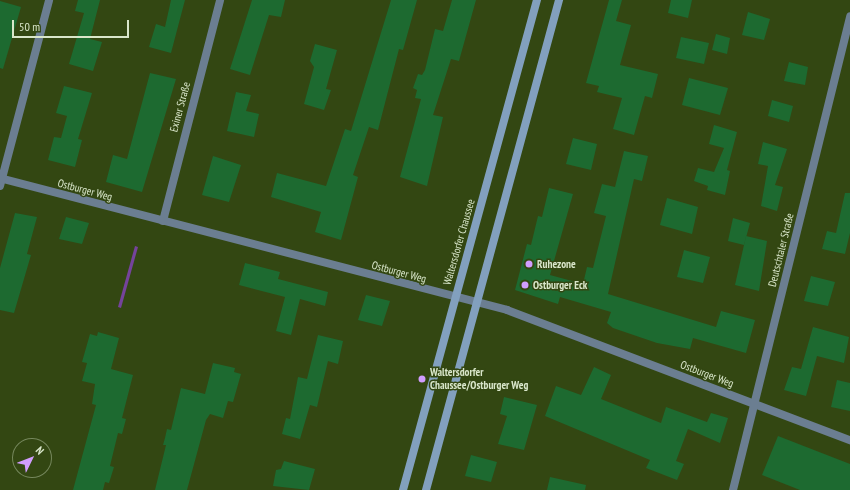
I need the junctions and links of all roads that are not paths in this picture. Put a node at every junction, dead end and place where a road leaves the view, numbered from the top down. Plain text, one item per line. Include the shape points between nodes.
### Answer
1 (49, 0) edge
2 (220, 0) edge
3 (537, 0) edge
4 (559, 0) edge
5 (850, 16) edge
6 (1, 181) edge
7 (163, 221) junction
8 (455, 295) junction
9 (478, 302) junction
10 (755, 404) junction
11 (850, 440) edge
12 (403, 490) edge
13 (426, 490) edge
14 (733, 490) edge

1 - 6 street
2 - 7 street, Exiner Straße
3 - 8 main road, Waltersdorfer Chaussee
4 - 9 main road
5 - 10 street, Deutschtaler Straße
6 - 7 street, Ostburger Weg
7 - 8 street, Ostburger Weg via 434,292
8 - 9 street, Ostburger Weg
8 - 12 main road, Waltersdorfer Chaussee
9 - 10 street, Ostburger Weg
9 - 13 main road
10 - 11 street, Ostburger Weg
10 - 14 street, Deutschtaler Straße

